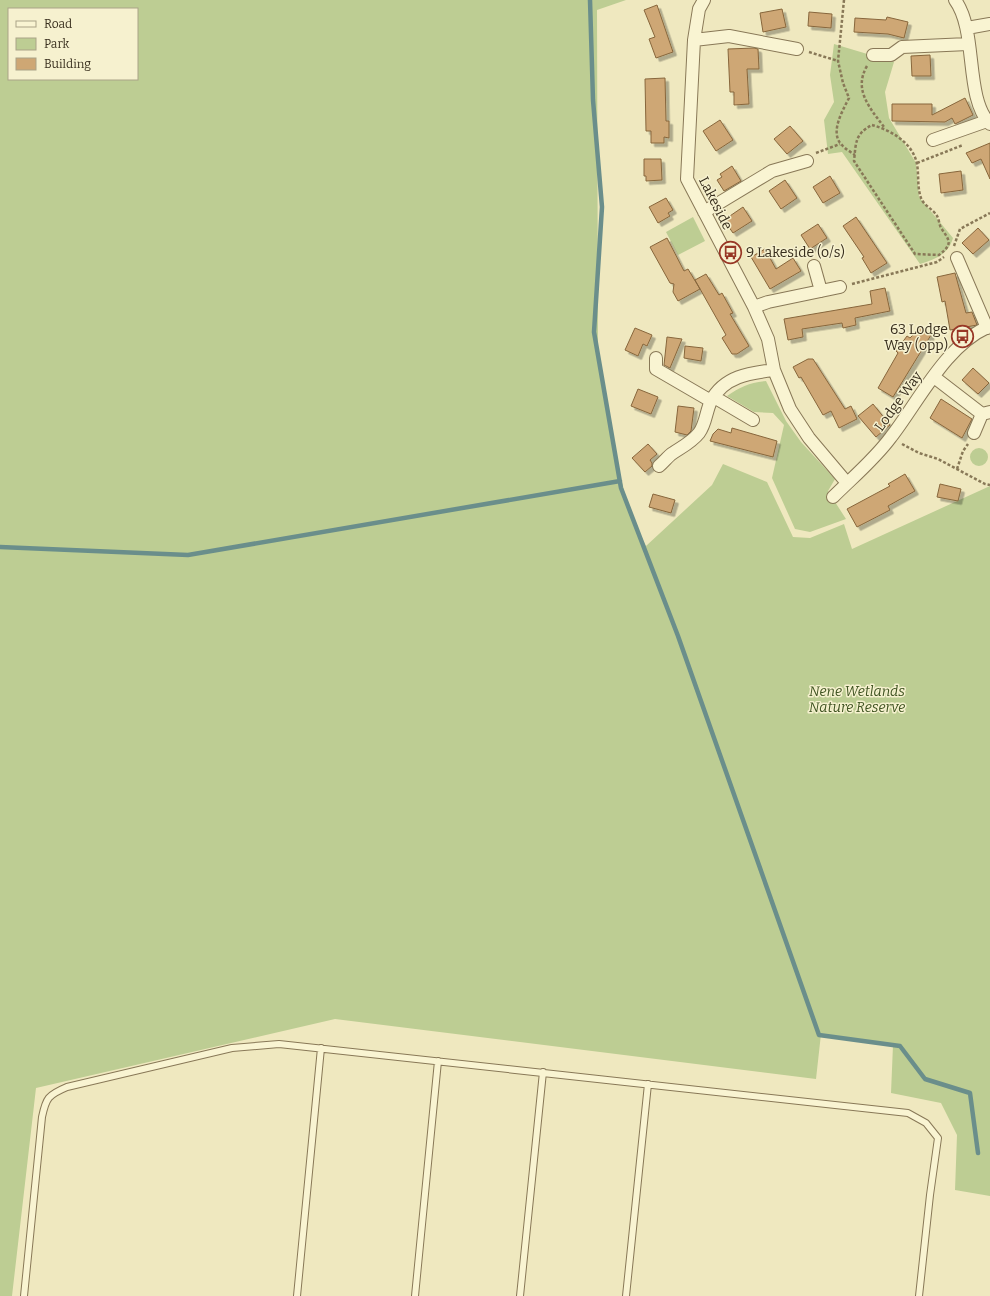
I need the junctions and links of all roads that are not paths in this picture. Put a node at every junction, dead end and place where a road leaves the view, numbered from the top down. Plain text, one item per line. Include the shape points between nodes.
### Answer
1 (704, 0) edge
2 (955, 0) edge
3 (990, 24) edge
4 (967, 28) junction
5 (694, 40) junction
6 (968, 44) junction
7 (797, 49) road end
8 (873, 55) road end
9 (988, 122) edge
10 (933, 140) dead end
11 (807, 161) road end
12 (704, 212) junction
13 (952, 254) road end
14 (814, 266) dead end
15 (840, 287) road end
16 (821, 291) junction
17 (754, 307) junction
18 (988, 327) edge
19 (656, 358) dead end
20 (774, 370) junction
21 (934, 377) junction
22 (713, 399) junction
23 (986, 413) edge
24 (753, 420) dead end
25 (974, 433) road end
26 (659, 466) dead end
27 (848, 483) junction
28 (833, 496) dead end
29 (321, 1048) junction
30 (438, 1061) junction
31 (543, 1072) junction
32 (648, 1084) junction
33 (24, 1296) edge
34 (297, 1296) edge
35 (415, 1296) edge
36 (520, 1296) edge
37 (626, 1296) edge
38 (919, 1296) edge

1 - 5 street, Lakeside via 699,9
2 - 4 street
3 - 4 street
4 - 6 street
5 - 7 street via 729,36
5 - 12 street, Lakeside via 687,178
6 - 8 street via 902,46 892,55
6 - 9 street via 979,104
9 - 10 street
11 - 12 street via 772,171
12 - 17 street, Lakeside
13 - 18 street
14 - 16 street
15 - 16 street
16 - 17 street
17 - 20 street, Lakeside via 768,339
18 - 21 street, Lodge Way via 957,348
19 - 22 street via 656,369
20 - 22 street via 737,377 728,382
20 - 27 street, Lakeside via 790,409 809,438
21 - 23 street
21 - 27 street, Lodge Way via 870,463
22 - 24 street
22 - 26 street via 700,432
23 - 25 street
27 - 28 street, Lodge Way
29 - 30 lane
29 - 33 lane via 279,1044 232,1048 67,1087 50,1095 42,1117
29 - 34 lane
30 - 31 lane
30 - 35 lane
31 - 32 lane
31 - 36 lane
32 - 37 lane
32 - 38 lane via 908,1113 926,1123 938,1138

